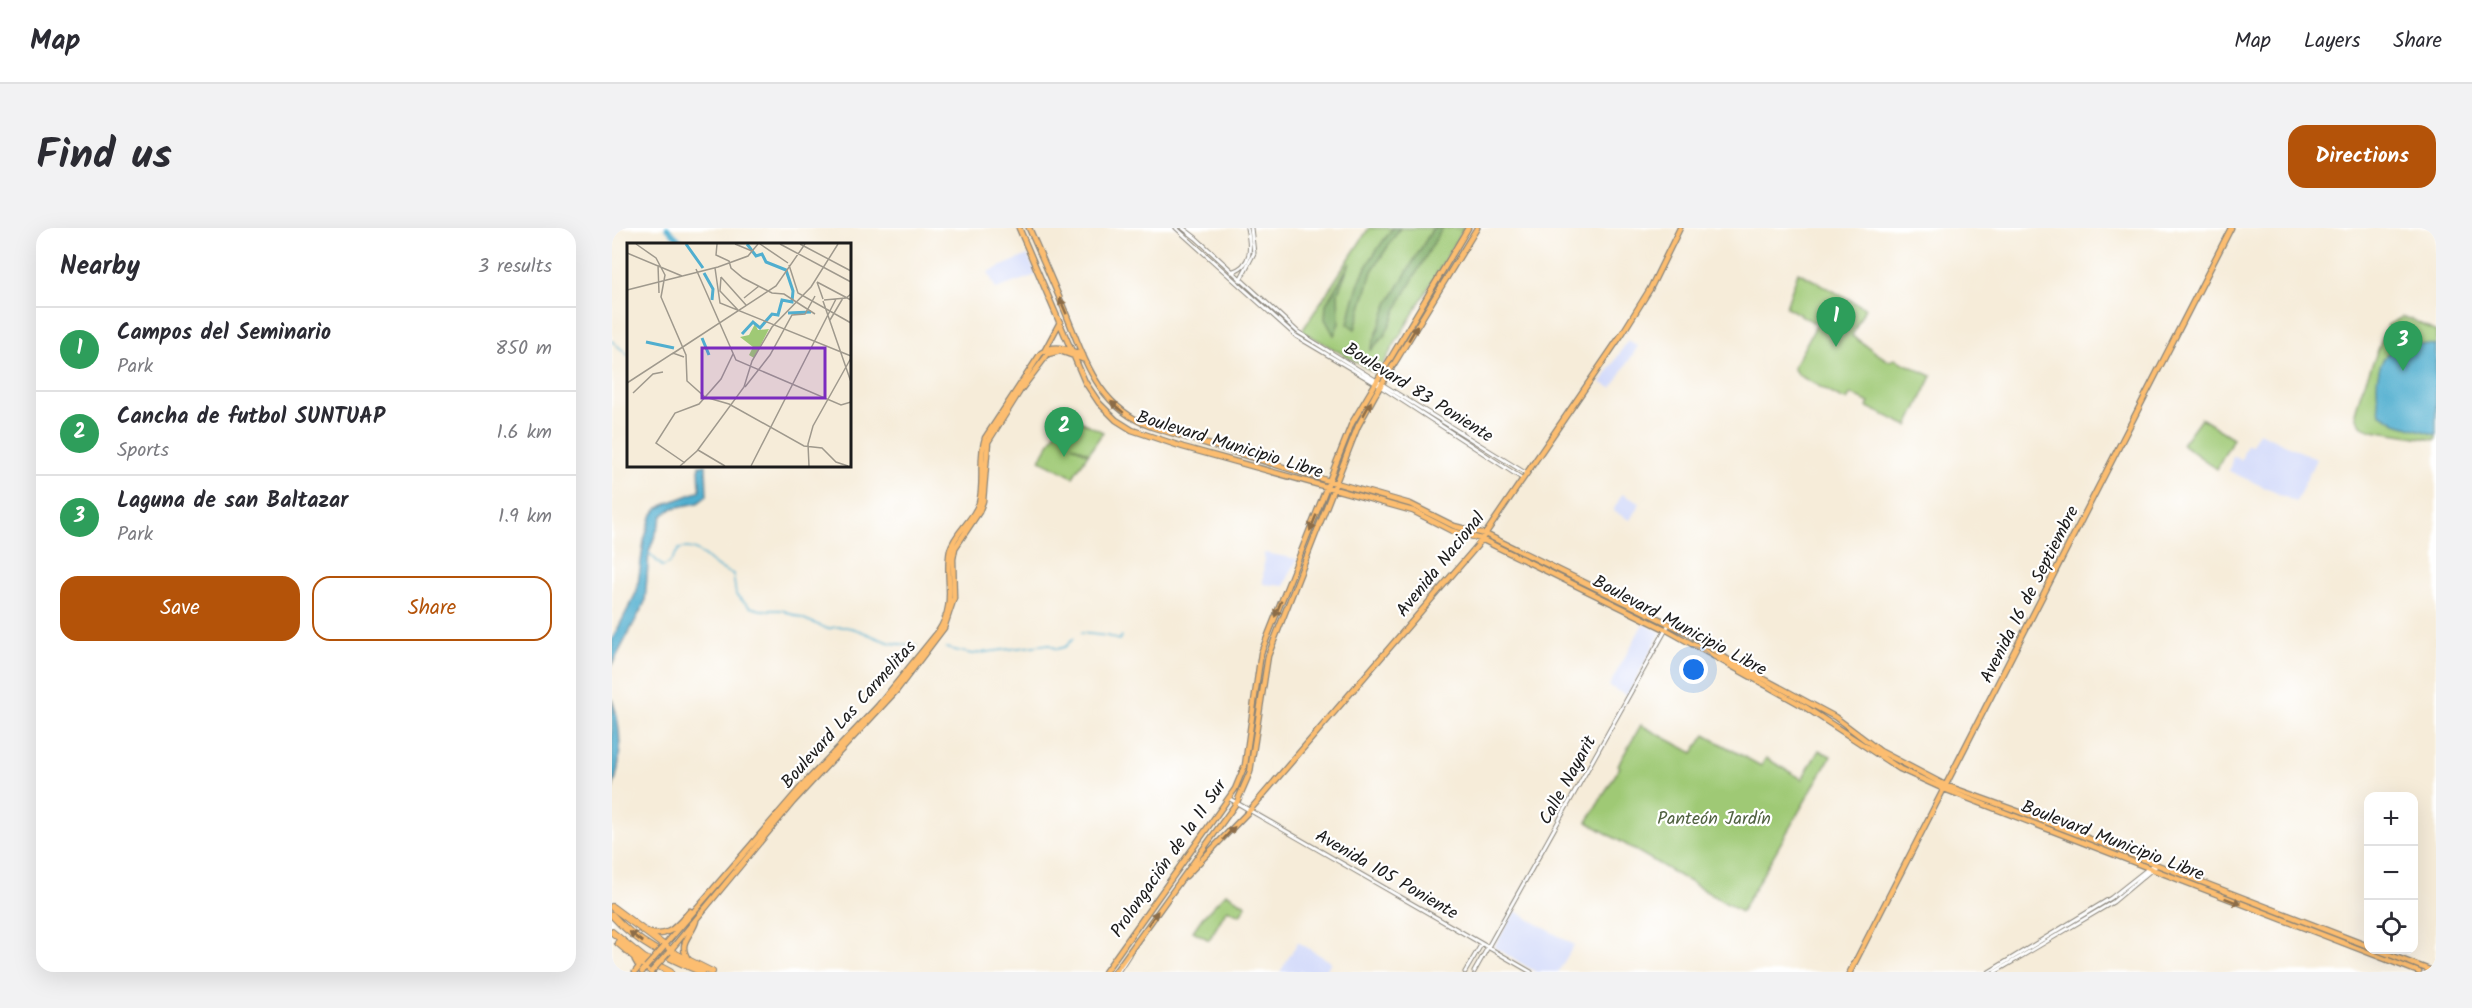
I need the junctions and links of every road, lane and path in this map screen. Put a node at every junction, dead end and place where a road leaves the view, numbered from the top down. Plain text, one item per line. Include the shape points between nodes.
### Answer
1 (1018, 228) edge
2 (1029, 228) edge
3 (1176, 228) edge
4 (1183, 228) edge
5 (1246, 228) edge
6 (1251, 228) edge
7 (1468, 228) edge
8 (1477, 228) edge
9 (1680, 228) edge
10 (2231, 228) edge
11 (1226, 270) junction
12 (1237, 270) junction
13 (1231, 272) junction
14 (1242, 275) junction
15 (1240, 280) junction
16 (1245, 287) junction
17 (1060, 322) junction
18 (1045, 350) junction
19 (1071, 353) junction
20 (1084, 358) junction
21 (1375, 381) junction
22 (1382, 385) junction
23 (1001, 418) junction
24 (1335, 465) junction
25 (1525, 477) junction
26 (1318, 478) junction
27 (1329, 482) junction
28 (1335, 483) junction
29 (1326, 488) junction
30 (1333, 490) junction
31 (1485, 534) junction
32 (1481, 539) junction
33 (956, 540) junction
34 (1668, 627) junction
35 (1944, 787) junction
36 (1230, 799) junction
37 (1238, 802) junction
38 (1250, 810) junction
39 (1201, 851) junction
40 (1210, 853) junction
41 (2152, 867) junction
42 (1178, 885) junction
43 (704, 899) junction
44 (612, 907) edge
45 (612, 915) edge
46 (626, 918) junction
47 (696, 919) junction
48 (612, 932) edge
49 (612, 938) edge
50 (1481, 945) junction
51 (2364, 945) edge
52 (667, 948) junction
53 (1486, 948) junction
54 (625, 949) junction
55 (2388, 954) edge
56 (690, 961) junction
57 (649, 971) edge
58 (635, 972) edge
59 (670, 972) edge
60 (702, 972) edge
61 (712, 972) edge
62 (1105, 972) edge
63 (1116, 972) edge
64 (1465, 972) edge
65 (1474, 972) edge
66 (1531, 972) edge
67 (1850, 972) edge
68 (1989, 972) edge
69 (1995, 972) edge
70 (2419, 972) edge
71 (2435, 972) edge

1 - 17 main road, Boulevard Municipio Libre
20 -> 2 main road, Boulevard Municipio Libre
3 - 11 street
4 - 11 street
5 - 12 street via 1251,245 1249,257
6 - 14 street via 1254,253
7 - 21 main road, Prolongación de la 11 Sur
22 -> 8 main road, Prolongación de la 11 Sur
9 - 25 main road, Avenida Nacional via 1622,334
10 - 35 main road, Avenida 16 de Septiembre
11 - 13 street
11 - 16 street
12 - 13 street
12 - 14 street
13 - 15 street
14 - 15 street
15 - 16 street
16 - 21 street, Boulevard 83 Poniente via 1297,334
17 - 18 main road
17 - 19 main road, Boulevard Municipio Libre
18 - 19 main road, Boulevard Las Carmelitas via 1058,347
18 - 23 main road, Boulevard Las Carmelitas
19 - 20 main road, Boulevard Las Carmelitas
19 - 23 main road, Boulevard Las Carmelitas via 1057,351 1046,356
19 - 29 main road, Boulevard Municipio Libre via 1098,404 1132,430
26 -> 20 main road, Boulevard Municipio Libre via 1137,421 1107,397
21 - 22 street, Boulevard 83 Poniente
21 - 24 main road, Prolongación de la 11 Sur
22 - 25 street, Boulevard 83 Poniente
28 -> 22 main road, Prolongación de la 11 Sur via 1360,422
23 - 33 main road, Boulevard Las Carmelitas via 983,444 978,506
24 - 26 main road via 1329,474
24 - 27 main road, Prolongación de la 11 Sur
25 - 31 main road, Avenida Nacional
26 - 27 main road, Boulevard Municipio Libre
27 - 28 main road, Boulevard Municipio Libre
27 - 29 main road, Prolongación de la 11 Sur
28 - 30 main road, Prolongación de la 11 Sur
28 - 31 main road, Boulevard Municipio Libre via 1410,504 1454,526
29 - 30 main road, Boulevard Municipio Libre
29 -> 36 main road, Prolongación de la 11 Sur via 1261,653 1245,765
30 - 32 main road, Boulevard Municipio Libre via 1413,511 1452,531
30 - 37 main road, Prolongación de la 11 Sur via 1268,656 1250,772
31 - 32 main road, Avenida Nacional
31 - 34 main road, Boulevard Municipio Libre
32 - 34 main road, Boulevard Municipio Libre
32 - 38 main road, Avenida Nacional
33 - 43 main road, Boulevard Las Carmelitas via 950,556 949,602 938,632 878,706
33 - 47 main road, Boulevard Las Carmelitas via 953,604 937,640
34 - 35 main road, Boulevard Municipio Libre via 1805,707 1900,769
34 - 53 street, Calle Nayarit
35 - 41 main road, Boulevard Municipio Libre
35 - 67 main road, Avenida 16 de Septiembre
36 - 37 street, Avenida 105 Poniente
36 - 62 main road, Prolongación de la 11 Sur
37 - 38 street, Avenida 105 Poniente
37 - 39 main road, Prolongación de la 11 Sur
40 -> 38 main road, Avenida Nacional
38 - 50 street, Avenida 105 Poniente
39 - 40 main road
39 - 42 main road, Prolongación de la 11 Sur
40 - 42 main road, Avenida Nacional
41 - 51 main road, Boulevard Municipio Libre
41 - 68 street via 2111,898
41 - 69 street via 2113,902
41 -> 70 main road, Boulevard Municipio Libre
63 -> 42 main road, Prolongación de la 11 Sur
43 - 46 main road via 662,935 652,934
43 - 52 main road, Boulevard Las Carmelitas
44 - 46 highway
60 -> 45 highway via 656,951
46 - 52 highway
47 - 52 main road, Boulevard Las Carmelitas
47 - 56 main road via 684,942 684,952
48 - 59 highway via 644,958
49 - 54 highway
50 - 53 street, Avenida 105 Poniente
50 - 64 street
52 - 56 highway
52 - 57 main road, Boulevard Las Carmelitas, bridge
53 - 65 street, Calle Nayarit
53 - 66 street, Avenida 105 Poniente
54 - 57 highway
54 - 58 main road via 638,965
55 - 71 main road
56 - 61 highway

